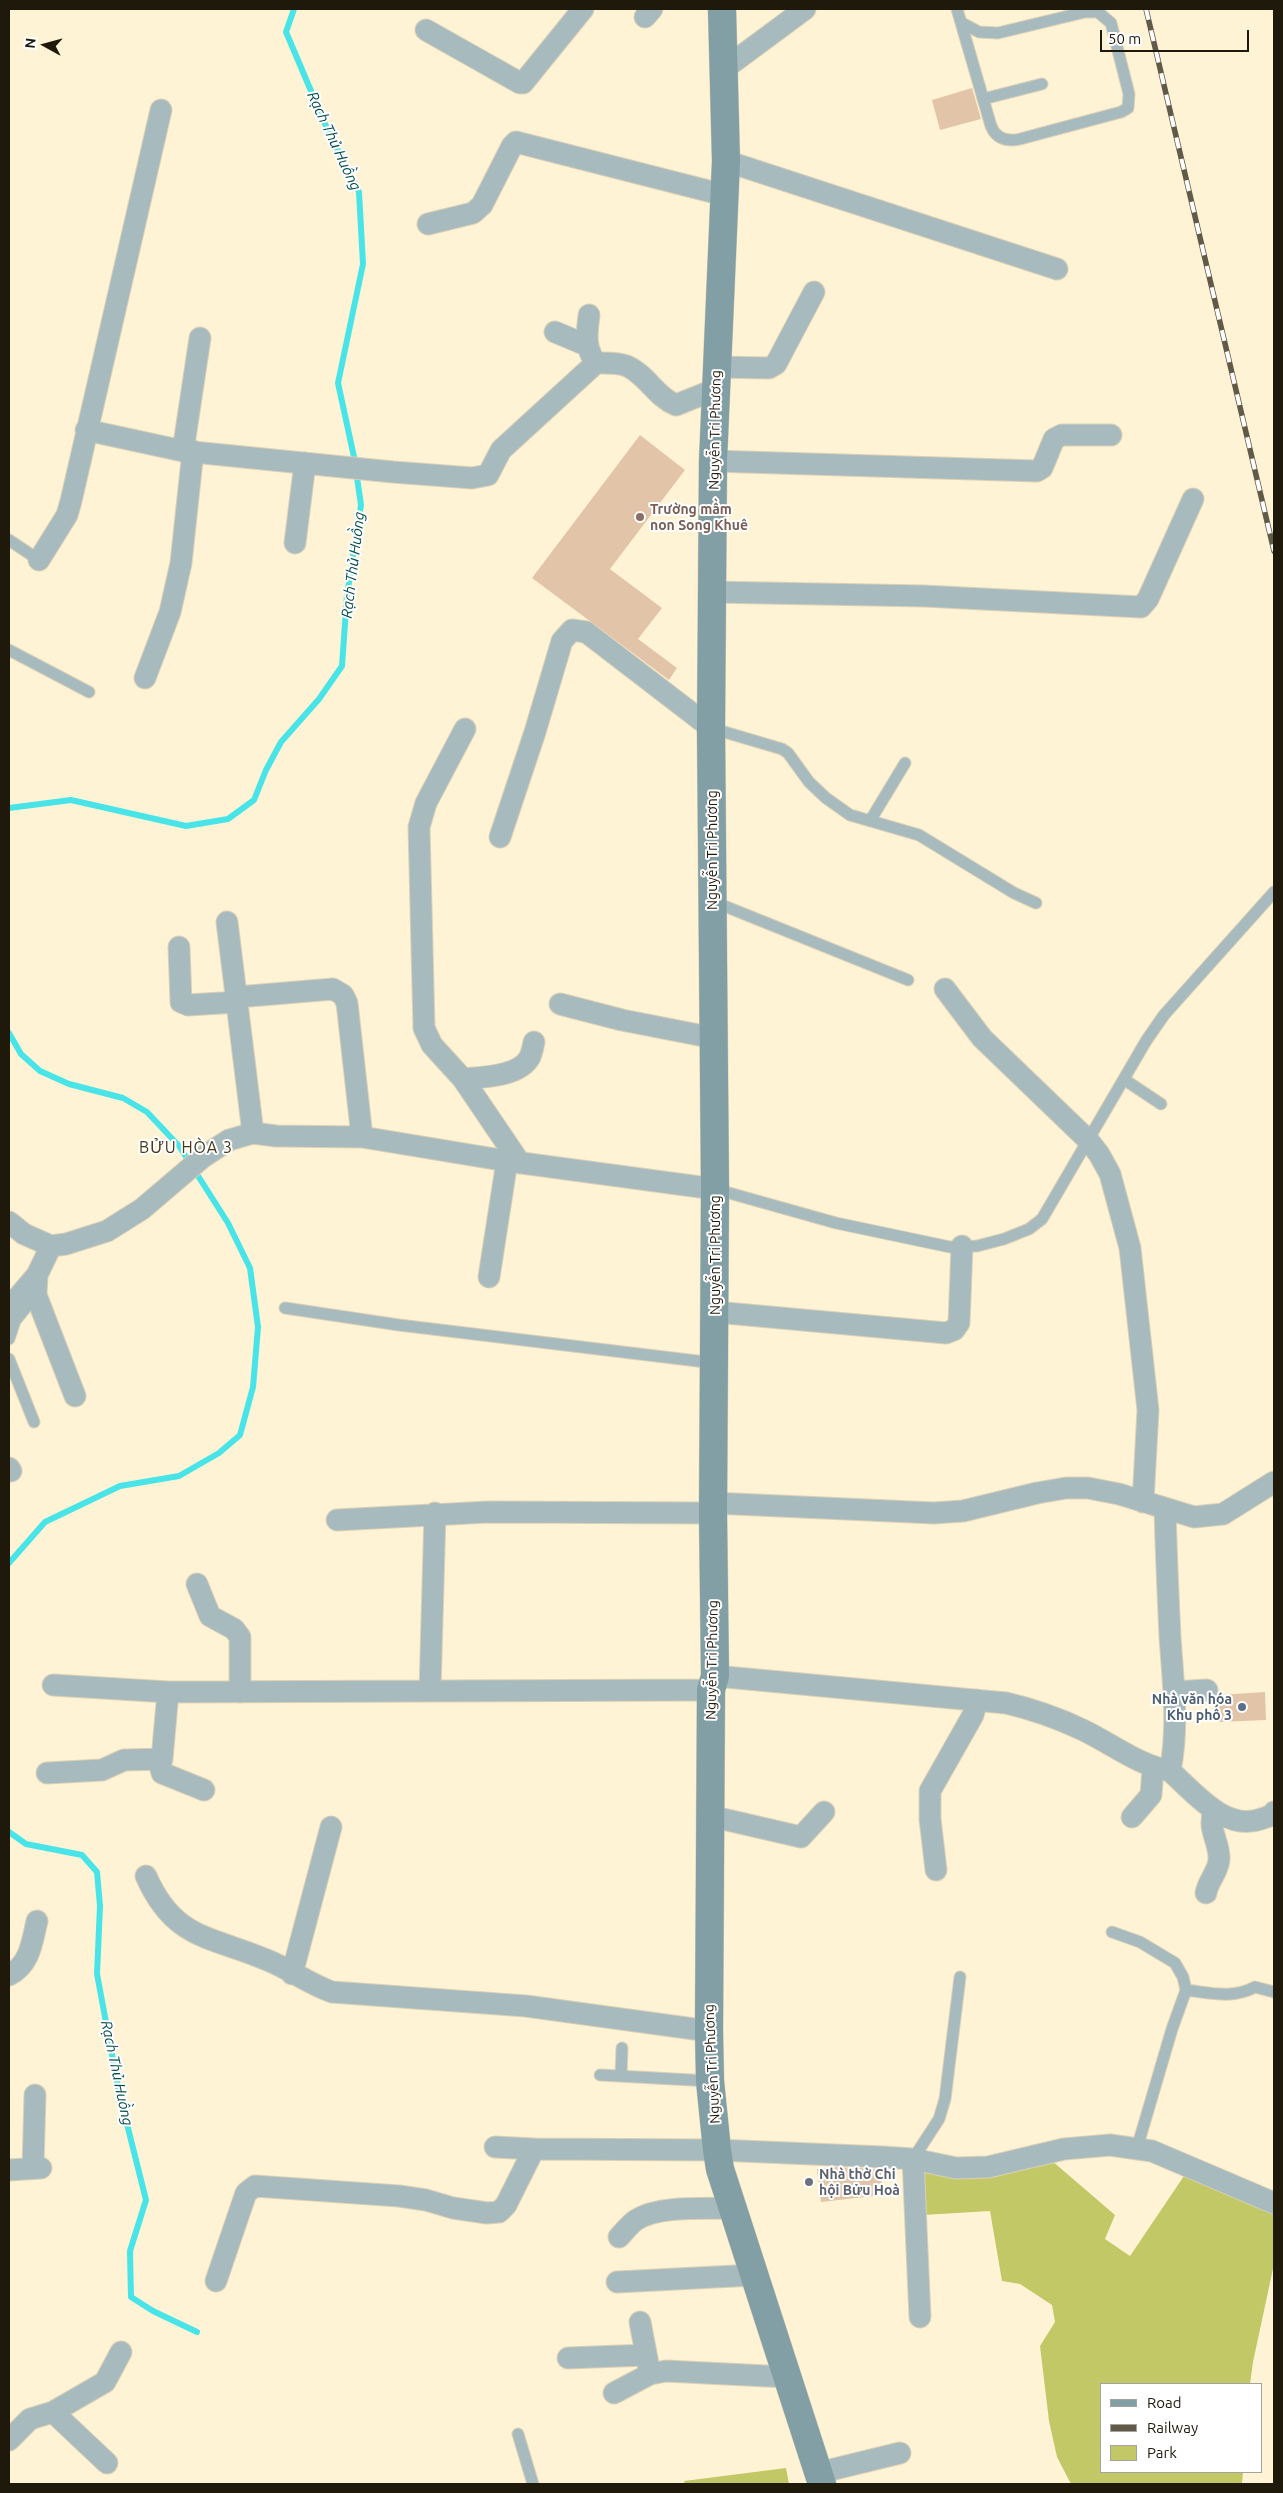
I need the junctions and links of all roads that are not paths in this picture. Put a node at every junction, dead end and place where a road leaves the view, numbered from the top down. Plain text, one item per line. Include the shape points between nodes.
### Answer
1 (583, 9) edge
2 (722, 9) edge
3 (805, 9) edge
4 (957, 9) edge
5 (962, 23) junction
6 (426, 30) dead end
7 (724, 69) junction
8 (1042, 84) dead end
9 (984, 99) junction
10 (161, 110) dead end
11 (726, 161) junction
12 (724, 195) junction
13 (428, 224) dead end
14 (1057, 269) dead end
15 (814, 292) dead end
16 (589, 315) dead end
17 (555, 332) dead end
18 (200, 338) dead end
19 (591, 354) junction
20 (716, 378) junction
21 (86, 430) junction
22 (1111, 435) dead end
23 (188, 451) junction
24 (713, 461) junction
25 (305, 463) junction
26 (1193, 499) dead end
27 (9, 540) edge
28 (295, 543) dead end
29 (38, 560) joint
30 (712, 592) junction
31 (9, 650) edge
32 (145, 678) dead end
33 (89, 692) dead end
34 (711, 728) junction
35 (465, 729) dead end
36 (905, 763) dead end
37 (870, 821) junction
38 (500, 837) dead end
39 (1274, 892) edge
40 (712, 901) junction
41 (1036, 902) dead end
42 (227, 922) dead end
43 (179, 947) dead end
44 (908, 980) dead end
45 (945, 989) dead end
46 (238, 999) junction
47 (560, 1004) dead end
48 (714, 1038) junction
49 (534, 1042) dead end
50 (463, 1079) junction
51 (1124, 1080) junction
52 (1161, 1104) dead end
53 (253, 1133) junction
54 (362, 1137) junction
55 (1088, 1140) junction
56 (513, 1162) junction
57 (715, 1189) junction
58 (9, 1222) edge
59 (51, 1246) junction
60 (962, 1246) junction
61 (490, 1277) dead end
62 (36, 1285) junction
63 (9, 1308) edge
64 (285, 1308) dead end
65 (715, 1312) junction
66 (9, 1339) edge
67 (9, 1359) edge
68 (714, 1363) junction
69 (75, 1396) dead end
70 (34, 1422) dead end
71 (1274, 1482) edge
72 (1143, 1502) junction
73 (713, 1508) junction
74 (1165, 1508) junction
75 (435, 1514) junction
76 (336, 1520) dead end
77 (196, 1584) dead end
78 (713, 1683) junction
79 (53, 1685) dead end
80 (1207, 1690) dead end
81 (430, 1691) junction
82 (168, 1692) junction
83 (240, 1692) junction
84 (1174, 1692) junction
85 (977, 1700) junction
86 (162, 1759) junction
87 (1161, 1769) junction
88 (47, 1773) dead end
89 (204, 1790) dead end
90 (1214, 1810) junction
91 (824, 1812) dead end
92 (1274, 1812) edge
93 (710, 1816) junction
94 (1132, 1817) dead end
95 (331, 1827) dead end
96 (936, 1870) dead end
97 (146, 1876) dead end
98 (1206, 1893) dead end
99 (37, 1921) dead end
100 (1112, 1932) dead end
101 (292, 1974) junction
102 (9, 1975) edge
103 (960, 1977) dead end
104 (1186, 1990) junction
105 (1274, 1992) edge
106 (709, 2031) junction
107 (622, 2048) dead end
108 (600, 2075) dead end
109 (621, 2076) junction
110 (710, 2081) junction
111 (35, 2095) dead end
112 (495, 2146) dead end
113 (1137, 2148) junction
114 (534, 2149) junction
115 (717, 2150) junction
116 (913, 2159) junction
117 (9, 2170) edge
118 (1274, 2203) edge
119 (733, 2208) junction
120 (619, 2237) dead end
121 (754, 2275) junction
122 (216, 2281) dead end
123 (616, 2282) dead end
124 (920, 2318) dead end
125 (640, 2322) dead end
126 (121, 2352) dead end
127 (568, 2358) dead end
128 (648, 2364) junction
129 (787, 2377) junction
130 (614, 2393) dead end
131 (53, 2412) junction
132 (518, 2434) dead end
133 (9, 2440) edge
134 (900, 2453) dead end
135 (107, 2462) dead end
136 (820, 2479) edge
137 (533, 2484) edge

1 - 6 street via 523,83
2 - 7 main road, Nguyễn Tri Phương
3 - 7 street
4 - 5 lane
5 - 9 lane
5 - 9 lane via 979,32 998,33 1085,12 1098,12 1111,23 1130,99 1128,108 1121,112 1014,141 994,133
7 - 11 main road, Nguyễn Tri Phương
8 - 9 lane
10 - 21 street
11 - 12 main road, Nguyễn Tri Phương
11 - 14 street
12 - 13 street via 516,142 482,205 473,213
12 - 20 main road, Nguyễn Tri Phương
15 - 20 street via 776,364
16 - 19 street
17 - 19 street
18 - 23 street
19 - 20 street via 629,367 652,389 676,405
19 - 25 street via 501,450 488,476 472,478
20 - 24 main road, Nguyễn Tri Phương
21 - 23 street
21 - 29 street via 67,515
22 - 24 street via 1054,439 1042,468 1037,471
23 - 25 street
23 - 32 street via 181,563 170,612
24 - 30 main road, Nguyễn Tri Phương
25 - 28 street
26 - 30 street via 1148,599 1141,607 924,596
27 - 29 lane
30 - 34 main road, Nguyễn Tri Phương
31 - 33 lane
34 - 37 lane via 782,749 826,798 850,815
34 - 38 street via 586,632 572,630 562,641
34 - 40 main road, Nguyễn Tri Phương
35 - 50 street via 426,803 419,827 424,1028 432,1044
36 - 37 lane
37 - 41 lane via 919,835 1014,893
39 - 51 lane via 1164,1015
40 - 44 lane
40 - 48 main road, Nguyễn Tri Phương
42 - 46 street
43 - 46 street via 181,1002 188,1005
45 - 55 street via 982,1038
46 - 53 street
46 - 54 street via 333,989 342,995 347,1003
47 - 48 street
48 - 57 main road, Nguyễn Tri Phương
49 - 50 street via 529,1058 520,1067 499,1074
50 - 56 street
51 - 52 lane
51 - 55 lane
53 - 54 street
53 - 59 street via 228,1140 142,1209 107,1231
54 - 56 street
55 - 60 lane via 1042,1219 1029,1229 1004,1239
55 - 72 street via 1110,1174 1130,1248 1148,1410
56 - 57 street
56 - 61 street
57 - 60 lane via 845,1225 927,1243
57 - 65 main road, Nguyễn Tri Phương
58 - 59 street via 24,1234
59 - 62 street
60 - 65 street via 959,1323 946,1333
62 - 63 street
62 - 66 lane via 15,1321
62 - 69 street
64 - 68 lane
65 - 68 main road, Nguyễn Tri Phương
67 - 70 lane
68 - 73 main road, Nguyễn Tri Phương
71 - 74 street via 1223,1514 1194,1517
72 - 73 street via 1088,1488 1066,1488 963,1511 934,1513
72 - 74 street
73 - 75 street
73 - 78 main road, Nguyễn Tri Phương
74 - 84 street
75 - 76 street
75 - 81 street
77 - 83 street via 210,1616 234,1629 240,1637
78 - 81 street
78 - 85 street
78 - 93 main road, Nguyễn Tri Phương
79 - 82 street
80 - 84 street
81 - 83 street
82 - 83 street
82 - 86 street
84 - 87 street via 1174,1750
85 - 87 street via 1025,1707 1082,1730
85 - 96 street via 973,1715 930,1791
86 - 88 street via 124,1760 102,1770
86 - 89 street via 162,1773
87 - 90 street
87 - 94 street via 1151,1795
90 - 92 street via 1236,1820 1252,1822
90 - 98 street via 1211,1827 1219,1858
91 - 93 street via 801,1836
93 - 106 main road, Nguyễn Tri Phương
95 - 101 street
97 - 101 street via 156,1900 182,1925 194,1933 268,1960
99 - 102 street via 28,1955 22,1966
100 - 104 lane via 1140,1942 1175,1963
101 - 106 street via 332,1992 526,2006
103 - 116 lane via 945,2099 938,2119
104 - 105 lane via 1225,1996 1244,1993 1255,1987
104 - 113 lane
106 - 110 main road, Nguyễn Tri Phương
107 - 109 lane
108 - 109 lane
109 - 110 lane
110 - 115 main road, Nguyễn Tri Phương
111 - 117 street via 37,2168
112 - 114 street
113 - 116 street via 1110,2145 1064,2149 988,2167 956,2168
113 - 118 street
114 - 115 street
114 - 122 street via 506,2205 499,2212 454,2208 400,2196 255,2186 246,2193
115 - 116 street
115 - 119 main road, Nguyễn Tri Phương
116 - 124 street
119 - 120 street via 651,2214 635,2220
119 - 121 main road, Nguyễn Tri Phương
121 - 123 street
121 - 129 main road, Nguyễn Tri Phương
125 - 128 street
126 - 131 street via 105,2382
127 - 128 street
128 - 129 street via 666,2371
128 - 130 street
129 - 136 main road, Nguyễn Tri Phương
131 - 133 street via 30,2419
131 - 135 street
132 - 137 lane
134 - 136 street

